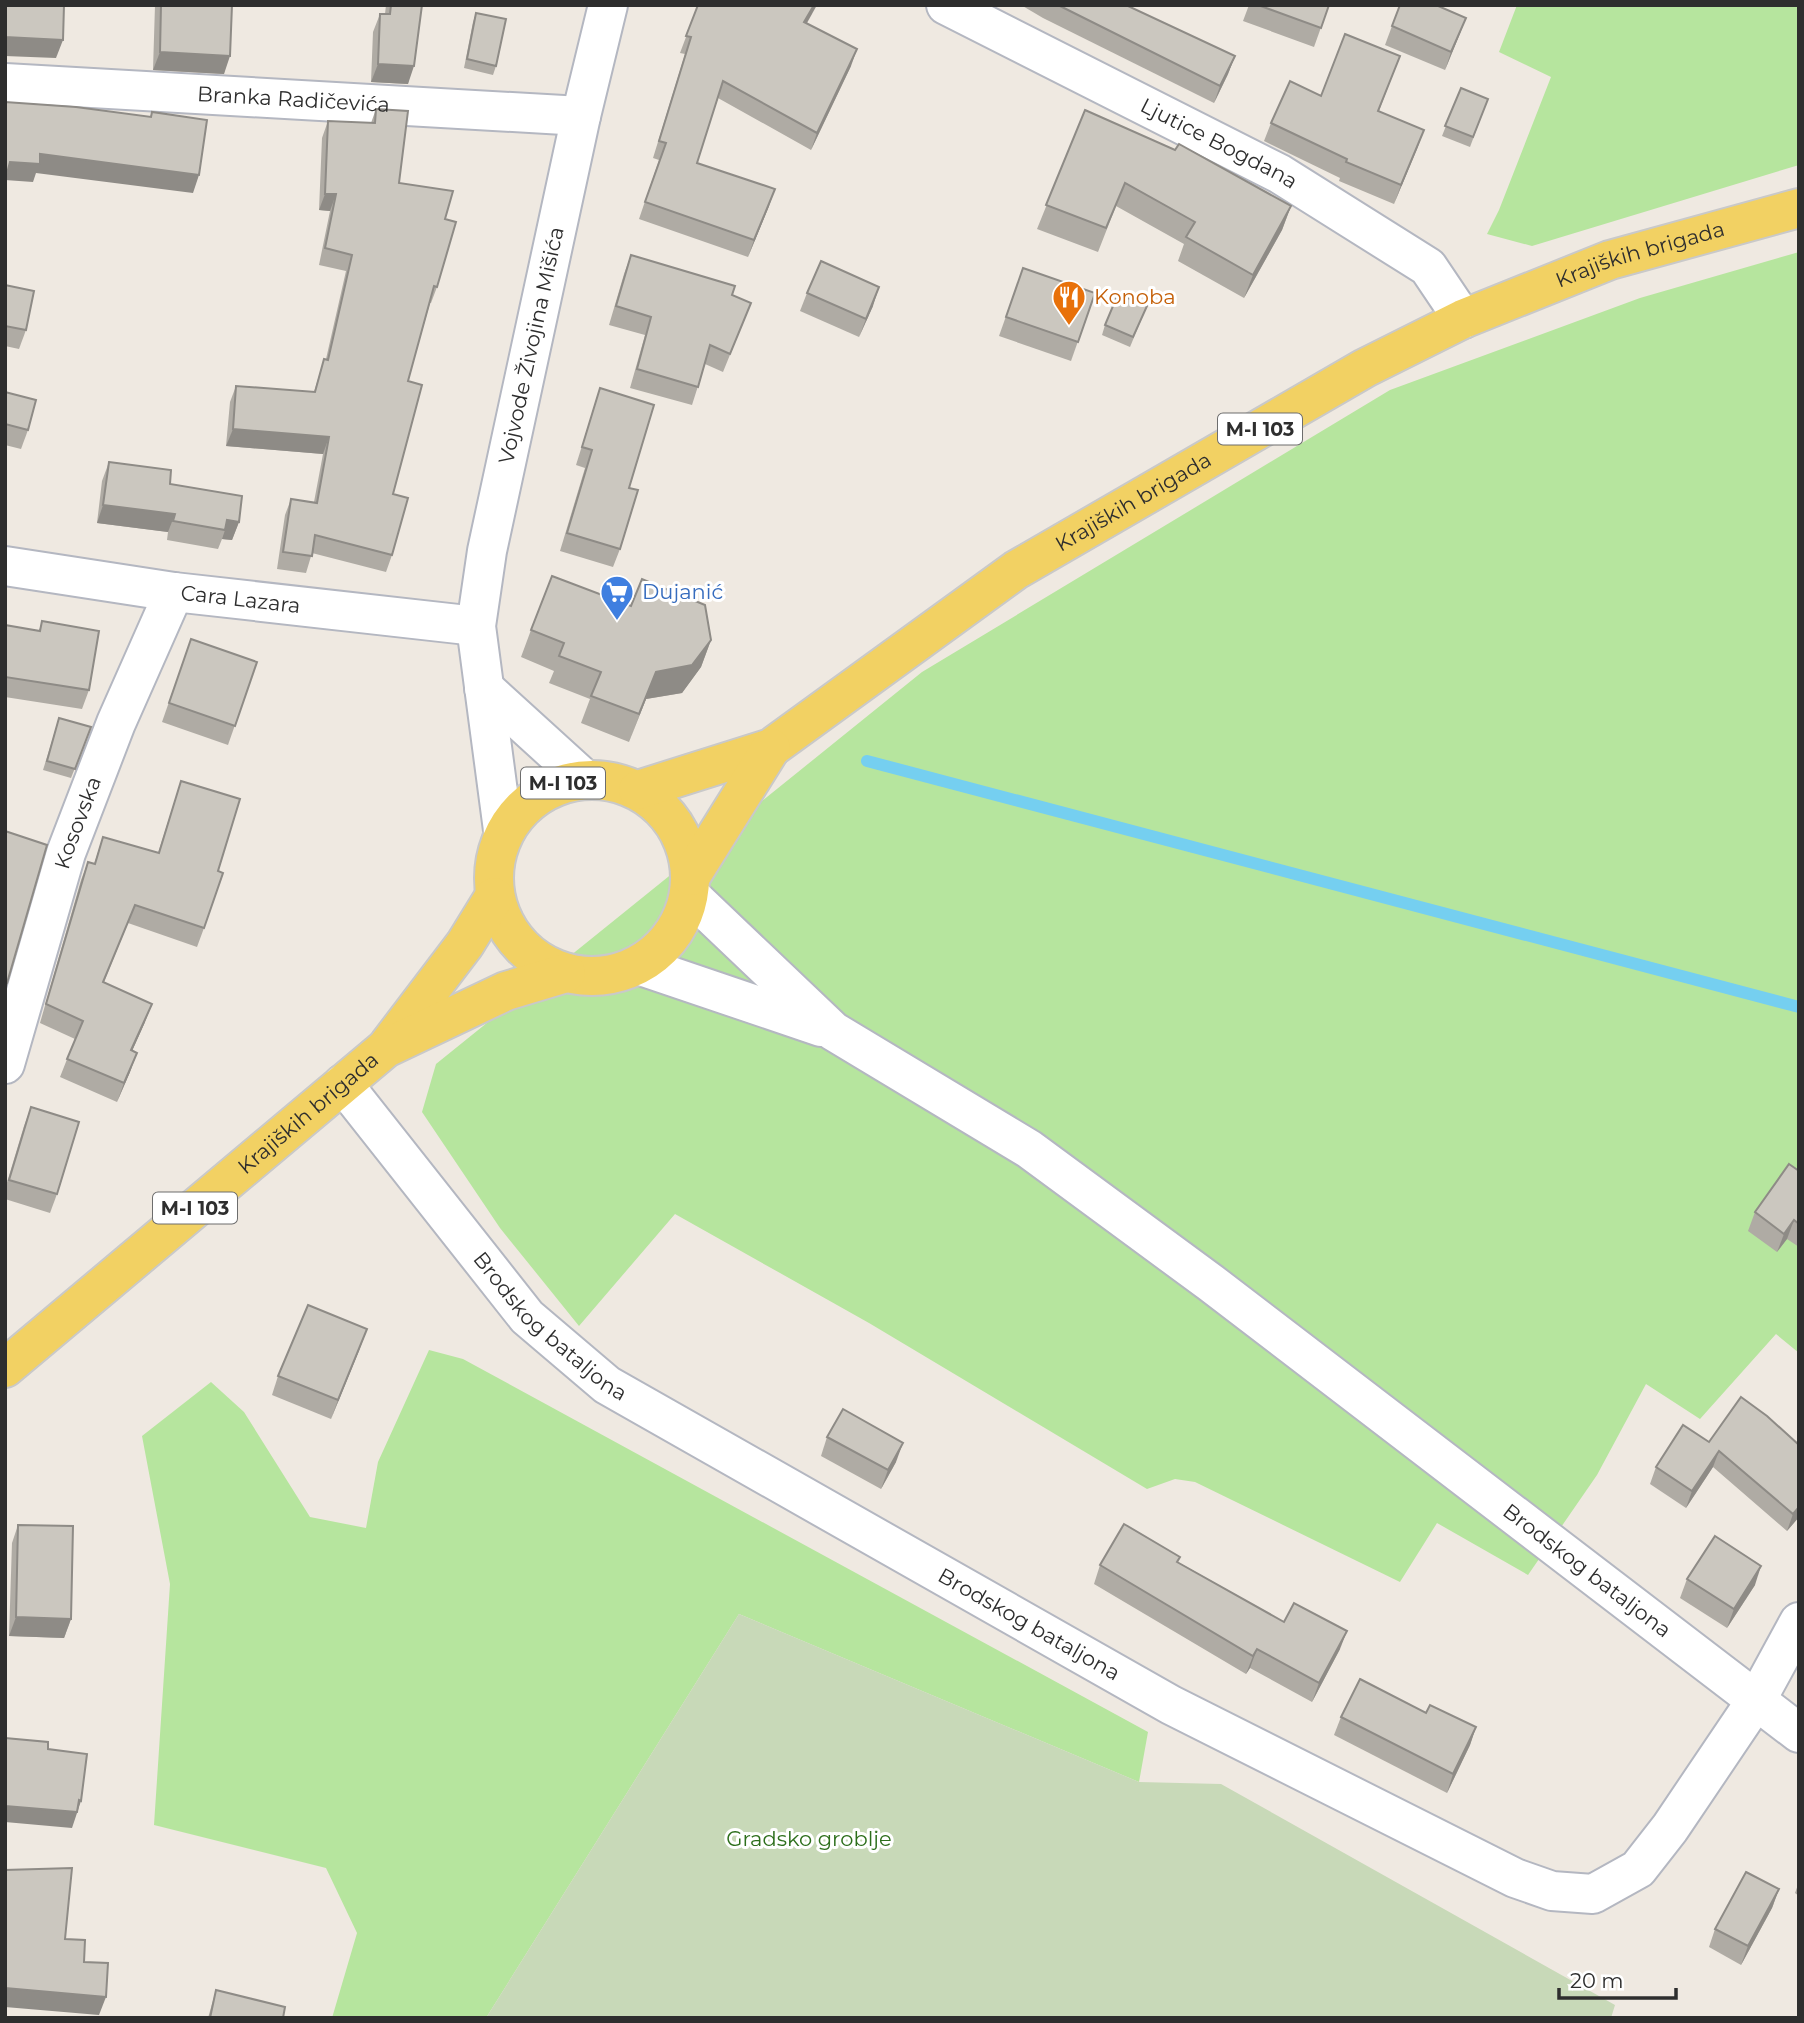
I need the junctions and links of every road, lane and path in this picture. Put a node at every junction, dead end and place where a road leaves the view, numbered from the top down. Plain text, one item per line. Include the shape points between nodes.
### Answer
1 (608, 5) edge
2 (946, 5) edge
3 (5, 83) edge
4 (581, 116) junction
5 (1799, 208) edge
6 (1463, 319) junction
7 (5, 566) edge
8 (174, 592) junction
9 (476, 626) junction
10 (484, 688) junction
11 (771, 748) junction
12 (583, 779) junction
13 (638, 790) junction
14 (503, 830) junction
15 (690, 885) junction
16 (494, 897) junction
17 (638, 965) junction
18 (566, 973) junction
19 (833, 1031) junction
20 (386, 1048) junction
21 (5, 1064) edge
22 (343, 1084) junction
23 (5, 1368) edge
24 (1799, 1622) edge
25 (1757, 1699) junction
26 (1799, 1733) edge

1 - 4 street, Vojvode Živojina Mišića
2 - 6 street, Ljutice Bogdana via 1280,174 1428,267
3 - 4 street, Branka Radičevića
4 - 9 street, Vojvode Živojina Mišića via 490,538
5 - 6 main road, Krajiških brigada / M-I 103 via 1610,260
6 - 11 main road, Krajiških brigada / M-I 103 via 1365,368 1016,570
7 - 8 street, Cara Lazara
8 - 9 street, Cara Lazara
8 - 21 street, Kosovska via 65,853
9 - 10 street, Vojvode Živojina Mišića
10 - 12 street
10 - 14 street, Vojvode Živojina Mišića
11 - 13 main road, Krajiških brigada / M-I 103
11 - 15 main road, Krajiških brigada / M-I 103
12 - 13 main road, M-I 103
12 - 14 main road, M-I 103 via 533,797
13 - 15 main road, M-I 103 via 659,805 676,826 687,850
14 - 16 main road, M-I 103 via 492,868
15 - 17 main road, M-I 103 via 680,923 662,947
15 - 19 street, Brodskog bataljona
16 - 18 main road, M-I 103 via 508,930 533,957
16 - 20 main road, Krajiških brigada / M-I 103 via 465,944
17 - 18 main road, M-I 103 via 602,976
17 - 19 street, Brodskog bataljona
18 - 20 main road, Krajiških brigada / M-I 103 via 506,990
19 - 25 street, Brodskog bataljona via 1029,1150
20 - 22 main road, Krajiških brigada / M-I 103
22 - 23 main road, Krajiških brigada / M-I 103
22 - 25 street, Brodskog bataljona via 527,1317 607,1385 1171,1705 1515,1878 1552,1891 1593,1894 1638,1869
24 - 25 street, Brodskog bataljona
25 - 26 street, Brodskog bataljona

